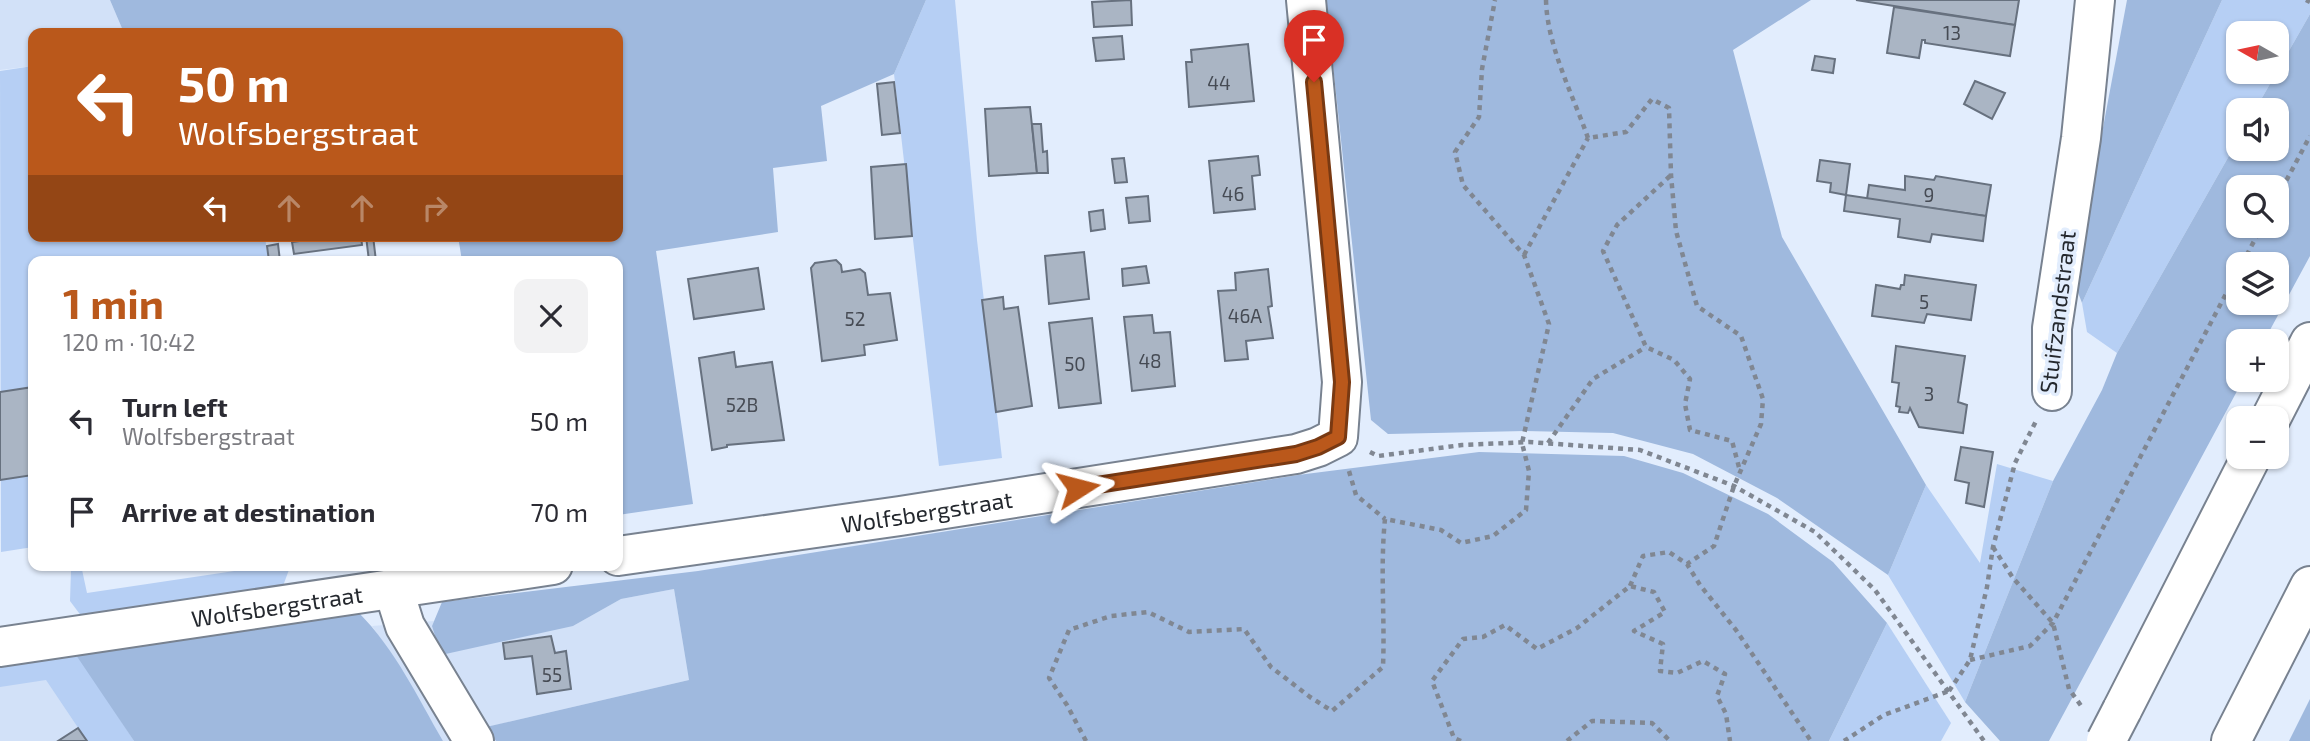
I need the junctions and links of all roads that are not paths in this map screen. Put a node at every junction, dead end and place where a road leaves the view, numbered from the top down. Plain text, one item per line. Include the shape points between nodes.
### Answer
1 (1306, 0) edge
2 (2095, 0) edge
3 (2310, 342) edge
4 (2052, 391) road end
5 (2277, 406) edge
6 (2244, 469) edge
7 (623, 555) edge
8 (511, 571) edge
9 (2310, 586) edge
10 (393, 588) junction
11 (0, 647) edge
12 (2104, 720) edge
13 (474, 741) edge
14 (2231, 741) edge

1 - 7 main road, Wolfsbergstraat via 1342,382 1338,437 1296,454
2 - 4 main road, Stuifzandstraat via 2081,138 2052,328
3 - 5 main road
6 - 12 main road
8 - 10 main road, Wolfsbergstraat
9 - 14 main road
10 - 11 main road, Wolfsbergstraat
10 - 13 main road via 405,626

